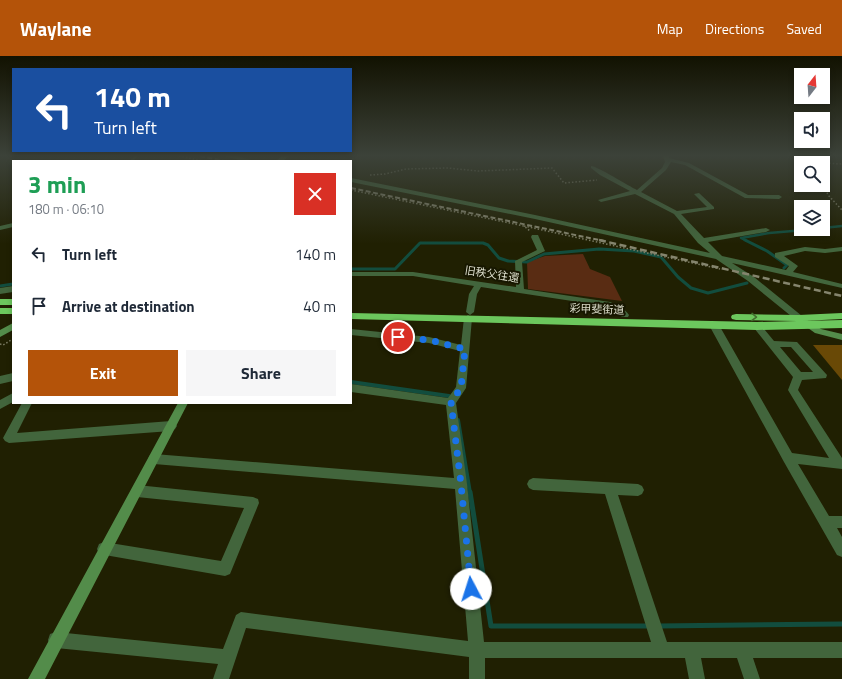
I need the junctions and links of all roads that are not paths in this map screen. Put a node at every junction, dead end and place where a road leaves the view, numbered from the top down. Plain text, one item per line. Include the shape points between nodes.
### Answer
1 (377, 185) edge
2 (623, 185) edge
3 (646, 185) edge
4 (725, 185) edge
5 (636, 192) junction
6 (697, 194) dead end
7 (779, 197) dead end
8 (601, 200) dead end
9 (676, 213) junction
10 (12, 225) edge
11 (0, 228) edge
12 (766, 230) dead end
13 (535, 237) road end
14 (701, 241) junction
15 (841, 250) edge
16 (717, 256) junction
17 (788, 273) junction
18 (352, 274) edge
19 (479, 284) junction
20 (842, 286) edge
21 (12, 289) edge
22 (520, 290) junction
23 (0, 291) edge
24 (0, 302) edge
25 (12, 302) edge
26 (352, 309) edge
27 (0, 311) edge
28 (12, 311) edge
29 (469, 315) junction
30 (625, 315) junction
31 (352, 316) edge
32 (842, 316) edge
33 (799, 318) junction
34 (842, 324) edge
35 (714, 325) junction
36 (757, 326) junction
37 (809, 326) junction
38 (12, 327) edge
39 (352, 332) edge
40 (0, 334) edge
41 (842, 337) edge
42 (772, 344) junction
43 (465, 349) junction
44 (798, 376) junction
45 (12, 377) edge
46 (0, 380) edge
47 (352, 388) edge
48 (12, 399) edge
49 (451, 402) junction
50 (26, 404) edge
51 (182, 404) edge
52 (0, 405) edge
53 (171, 426) junction
54 (788, 458) junction
55 (154, 459) junction
56 (461, 484) junction
57 (533, 484) dead end
58 (610, 489) junction
59 (638, 490) dead end
60 (137, 492) junction
61 (826, 522) junction
62 (842, 522) edge
63 (104, 549) junction
64 (842, 550) edge
65 (56, 640) junction
66 (477, 650) junction
67 (661, 650) junction
68 (690, 650) junction
69 (743, 650) junction
70 (842, 650) edge
71 (228, 657) junction
72 (36, 679) edge
73 (221, 679) edge
74 (477, 679) edge
75 (697, 679) edge
76 (752, 679) edge

1 - 16 street
2 - 5 street
3 - 5 street
4 - 7 street via 748,198
5 - 8 street
5 - 9 street
6 - 9 street via 712,208
9 - 14 street
10 - 11 street
12 - 14 street
13 - 22 street via 541,251 525,257 518,264
14 - 16 street
15 - 17 street via 805,249 778,255 794,266
16 - 17 street
16 - 33 street via 751,279
17 - 20 street
18 - 19 street, 旧秩父往還 via 413,274
19 - 22 street, 旧秩父往還
19 - 29 street via 473,294
21 - 23 street
22 - 30 street, 旧秩父往還 via 607,304
24 - 25 highway
26 - 29 highway, 彩甲斐街道
27 - 28 highway
29 - 30 highway, 彩甲斐街道
29 - 31 highway, 彩甲斐街道
29 - 35 highway, 彩甲斐街道
29 - 43 street
30 -> 33 highway, 彩甲斐街道
32 - 33 highway, 彩甲斐街道
33 - 37 street
34 - 37 highway, 彩甲斐街道
35 - 36 highway, 彩甲斐街道
35 - 54 street
36 - 37 highway, 彩甲斐街道
36 - 42 street
37 - 41 street
38 - 40 street
39 - 43 street via 429,340
42 - 44 street
42 - 44 street via 794,344 822,375
43 - 49 street via 461,388
44 - 54 street via 793,390 840,465
45 - 46 street
47 - 49 street
48 - 52 street
49 - 56 street
50 - 53 street via 9,438
51 - 53 street
53 - 55 street
54 - 61 street
55 - 56 street
55 - 60 street
56 - 66 street
57 - 58 street
58 - 59 street
58 - 67 street
60 - 63 street
60 - 63 street via 253,503 225,569
61 - 62 street
61 - 64 street
63 - 65 street
65 - 71 street
65 - 72 street
66 - 67 street
66 - 71 street via 241,620
66 - 74 street
67 - 68 street
68 - 69 street
68 - 75 street
69 - 70 street
69 - 76 street
71 - 73 street

